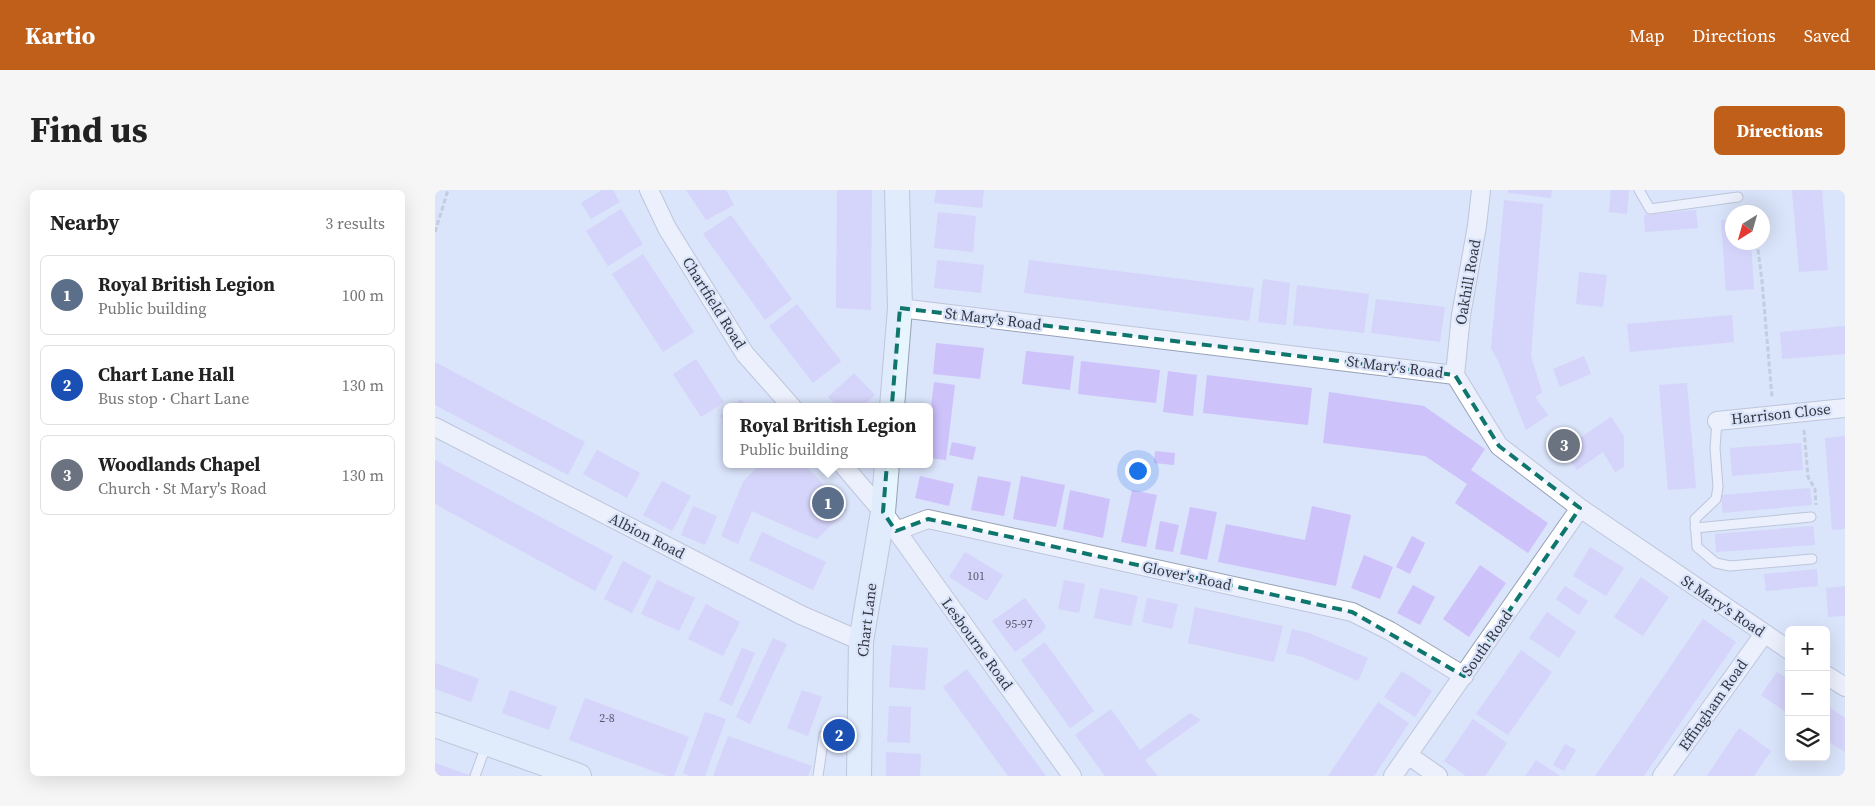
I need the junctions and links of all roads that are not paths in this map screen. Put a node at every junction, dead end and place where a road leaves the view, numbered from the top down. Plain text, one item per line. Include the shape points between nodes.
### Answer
1 (649, 190) edge
2 (897, 190) edge
3 (1481, 190) edge
4 (1639, 190) edge
5 (1738, 197) dead end
6 (900, 308) junction
7 (1455, 375) junction
8 (788, 403) edge
9 (892, 403) edge
10 (1845, 408) edge
11 (1717, 420) joint
12 (435, 427) edge
13 (845, 468) edge
14 (887, 468) edge
15 (1580, 508) junction
16 (1811, 517) road end
17 (890, 521) junction
18 (1695, 528) junction
19 (1813, 559) dead end
20 (1764, 634) junction
21 (861, 641) junction
22 (1785, 647) edge
23 (1464, 676) junction
24 (1830, 678) edge
25 (1845, 687) edge
26 (435, 725) edge
27 (824, 736) dead end
28 (487, 743) junction
29 (1408, 755) junction
30 (475, 776) edge
31 (579, 776) edge
32 (818, 776) edge
33 (859, 776) edge
34 (1072, 776) edge
35 (1393, 776) edge
36 (1438, 776) edge
37 (1662, 776) edge

1 - 8 street, Chartfield Road via 667,228 745,354
2 - 6 street
3 - 7 street, Oakhill Road
4 - 5 lane via 1650,209
6 - 7 street, St Mary's Road
6 - 9 street
7 - 15 street, St Mary's Road via 1499,446
10 - 11 street, Harrison Close
11 - 18 lane via 1716,499 1695,519
12 - 21 street, Albion Road via 801,614
13 - 17 street
14 - 17 street, Chart Lane
15 - 20 street, St Mary's Road
15 - 23 street, South Road
16 - 18 lane
17 - 21 street, Chart Lane
17 - 23 street, Glover's Road via 928,519 1352,612
17 - 34 street, Lesbourne Road
18 - 19 lane via 1697,547 1716,563 1730,566
20 - 22 street, St Mary's Road
20 - 37 street, Effingham Road
21 - 33 street, Chart Lane
23 - 29 street, South Road
24 - 25 street
26 - 28 street
27 - 32 lane
28 - 30 lane
28 - 31 street
29 - 35 street, South Road
29 - 36 street

